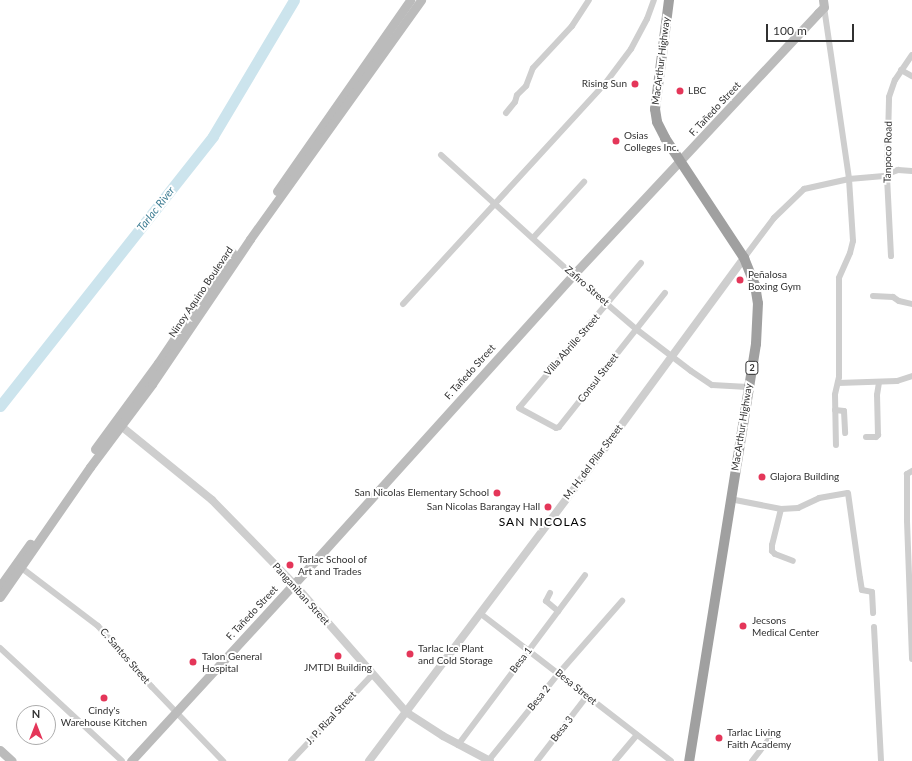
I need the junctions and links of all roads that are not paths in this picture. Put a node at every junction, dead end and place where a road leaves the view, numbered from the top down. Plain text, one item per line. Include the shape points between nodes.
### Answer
1 (410, 0) edge
2 (421, 0) edge
3 (589, 0) edge
4 (654, 0) edge
5 (669, 0) edge
6 (824, 4) edge
7 (912, 55) edge
8 (902, 70) junction
9 (912, 76) edge
10 (506, 113) dead end
11 (441, 155) dead end
12 (681, 162) junction
13 (912, 171) edge
14 (887, 175) junction
15 (849, 179) junction
16 (584, 182) dead end
17 (496, 204) junction
18 (533, 238) junction
19 (890, 256) dead end
20 (744, 258) junction
21 (641, 263) dead end
22 (573, 275) junction
23 (665, 293) dead end
24 (873, 296) dead end
25 (402, 304) dead end
26 (607, 304) junction
27 (912, 304) edge
28 (636, 329) junction
29 (672, 356) junction
30 (912, 376) edge
31 (879, 382) junction
32 (838, 383) junction
33 (748, 387) junction
34 (519, 408) joint
35 (835, 410) junction
36 (117, 423) junction
37 (845, 433) dead end
38 (866, 437) dead end
39 (836, 444) dead end
40 (912, 471) edge
41 (730, 499) junction
42 (781, 509) junction
43 (910, 509) edge
44 (793, 561) dead end
45 (19, 565) junction
46 (910, 570) edge
47 (586, 575) dead end
48 (294, 584) junction
49 (0, 586) edge
50 (550, 593) dead end
51 (0, 597) edge
52 (622, 601) dead end
53 (558, 611) junction
54 (873, 613) dead end
55 (481, 614) junction
56 (911, 615) edge
57 (874, 627) dead end
58 (0, 648) edge
59 (528, 650) junction
60 (912, 659) edge
61 (559, 673) junction
62 (372, 675) junction
63 (587, 696) junction
64 (175, 711) junction
65 (406, 712) junction
66 (637, 735) junction
67 (769, 739) dead end
68 (458, 745) junction
69 (0, 750) edge
70 (12, 761) edge
71 (122, 761) edge
72 (131, 761) edge
73 (223, 761) edge
74 (290, 761) edge
75 (369, 761) edge
76 (490, 761) edge
77 (537, 761) edge
78 (615, 761) edge
79 (671, 761) edge
80 (689, 761) edge
81 (752, 761) edge
82 (881, 761) edge

1 - 36 main road, Ninoy Aquino Boulevard via 208,287
2 - 36 main road, Ninoy Aquino Boulevard via 237,257 152,384
3 - 10 street via 572,26 533,68 526,86
4 - 17 street via 631,49 604,85
5 - 12 highway, MacArthur Highway / 2 via 655,113 664,138
6 - 12 main road, F. Tañedo Street
6 - 15 street
7 - 8 street, Tanpoco Road
8 - 9 street
8 - 14 street, Tanpoco Road via 890,92
11 - 17 street, Zafiro Street
12 - 20 highway, MacArthur Highway / 2
12 - 22 main road, F. Tañedo Street
13 - 14 street via 898,170
14 - 15 street
14 - 19 street, Tanpoco Road
15 - 20 street via 813,186 800,192 774,218
15 - 32 street via 852,245 839,278
16 - 18 street
17 - 18 street, Zafiro Street
17 - 25 street
18 - 22 street, Zafiro Street
20 - 29 street, M. H. del Pilar Street
20 - 33 highway, MacArthur Highway / 2 via 751,273 758,303 758,323
21 - 26 street, Villa Abrille Street
22 - 26 street, Zafiro Street
22 - 48 main road, F. Tañedo Street
23 - 28 street, Consul Street
24 - 27 street via 893,297
26 - 28 street, Zafiro Street
26 - 34 street, Villa Abrille Street
28 - 29 street, Zafiro Street
28 - 34 street, Consul Street via 558,428
29 - 33 street, Zafiro Street via 712,385
29 - 55 street, M. H. del Pilar Street
30 - 31 street via 897,381
31 - 32 street
31 - 38 street via 878,435
32 - 35 street
33 - 41 highway, MacArthur Highway / 2
35 - 37 street via 844,411
35 - 39 street
36 - 45 main road, Ninoy Aquino Boulevard
36 - 48 street, Panganiban Street via 212,500
40 - 43 street via 908,474
41 - 42 street
41 - 80 highway, MacArthur Highway / 2
42 - 44 street via 772,551
42 - 54 street via 798,508 819,498 848,493 862,590 872,592
43 - 46 street
45 - 49 main road, Ninoy Aquino Boulevard
45 - 51 main road, Ninoy Aquino Boulevard
45 - 64 street, C. Santos Street via 94,623
46 - 56 street
47 - 53 street, Besa 1
48 - 62 street, Panganiban Street
48 - 64 main road, F. Tañedo Street
50 - 53 street via 546,601
52 - 61 street, Besa 2
53 - 59 street, Besa 1
55 - 59 street, Besa Street
55 - 65 street, M. H. del Pilar Street
56 - 60 street
57 - 82 street
58 - 71 street
59 - 61 street, Besa Street
59 - 68 street, Besa 1
61 - 63 street, Besa Street
61 - 76 street, Besa 2
62 - 65 street, Panganiban Street
62 - 74 street, J. P. Rizal Street
63 - 66 street, Besa Street
63 - 77 street, Besa 3
64 - 72 main road, F. Tañedo Street
64 - 73 street, C. Santos Street
65 - 68 street, Panganiban Street
65 - 75 street, M. H. del Pilar Street
66 - 78 street
66 - 79 street, Besa Street
67 - 81 street
68 - 76 street, Panganiban Street
69 - 70 main road

